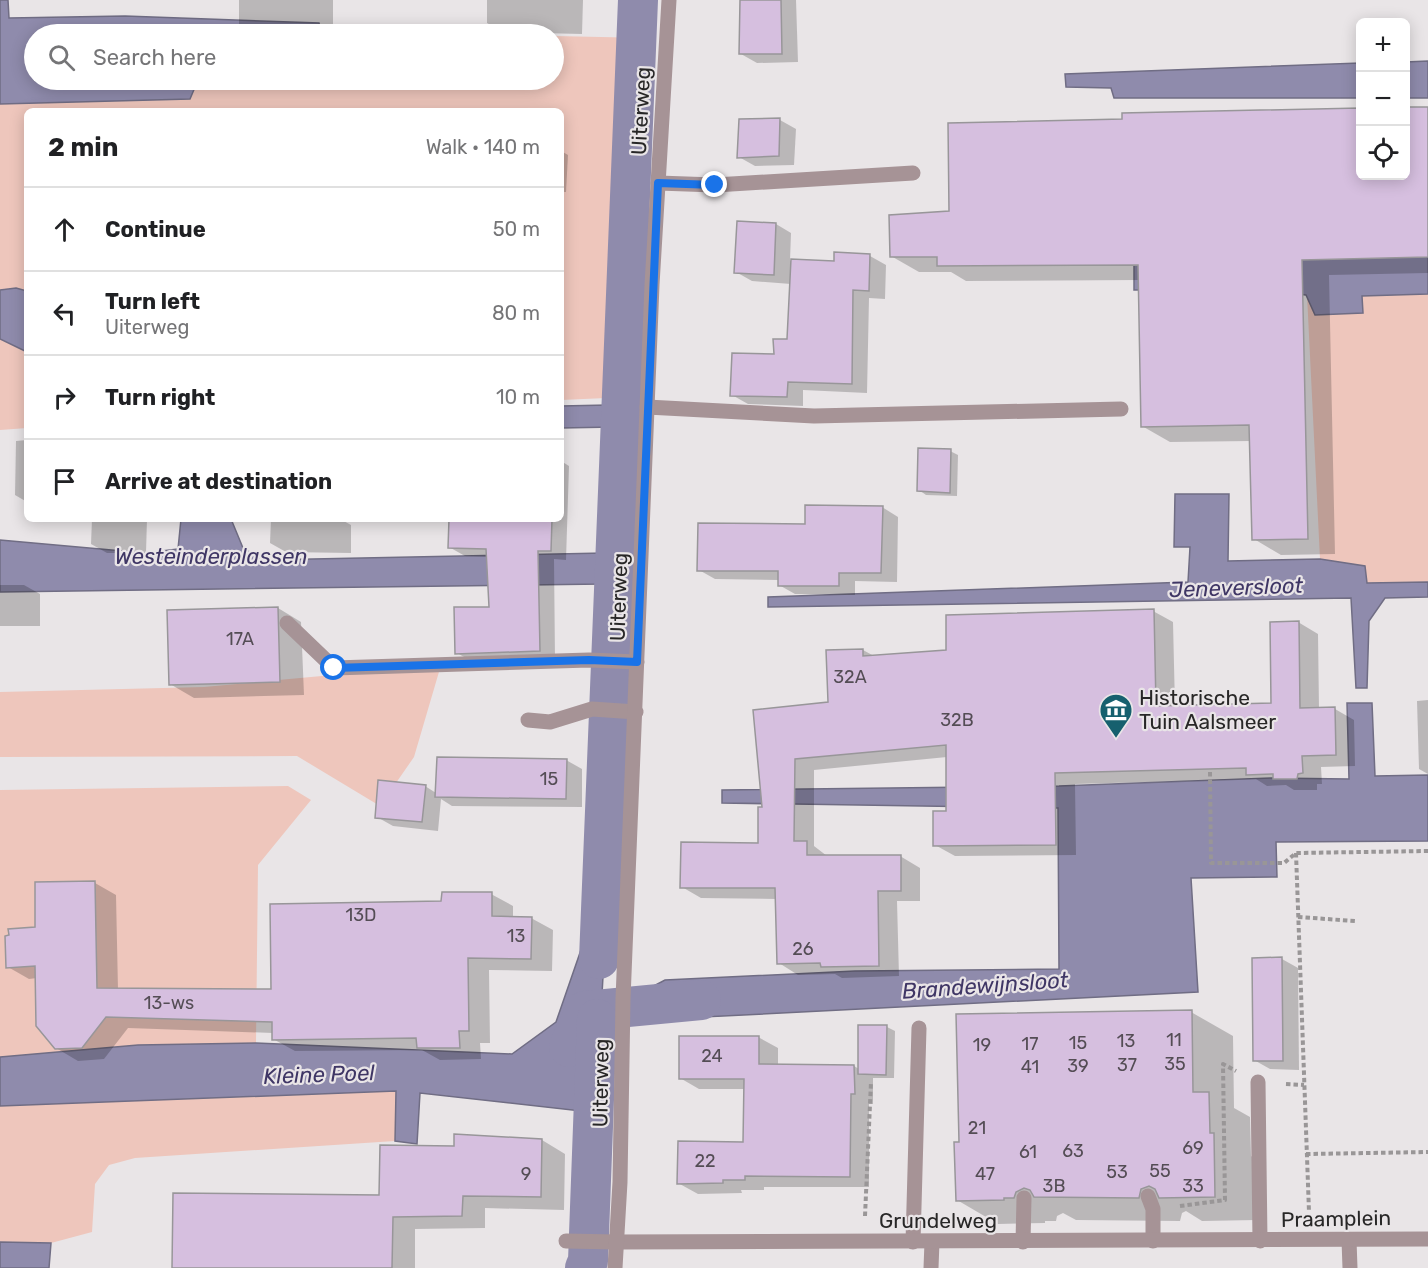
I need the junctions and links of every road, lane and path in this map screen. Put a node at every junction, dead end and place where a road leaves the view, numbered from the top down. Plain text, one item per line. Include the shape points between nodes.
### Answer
1 (669, 0) edge
2 (913, 173) dead end
3 (658, 183) junction
4 (647, 408) junction
5 (1121, 409) dead end
6 (287, 622) dead end
7 (630, 661) junction
8 (636, 712) junction
9 (528, 720) dead end
10 (1210, 772) dead end
11 (1428, 851) edge
12 (1296, 853) junction
13 (1298, 918) junction
14 (1355, 921) dead end
15 (919, 1028) dead end
16 (871, 1082) dead end
17 (1258, 1082) junction
18 (1304, 1085) junction
19 (1428, 1152) edge
20 (1306, 1154) junction
21 (1024, 1198) dead end
22 (1151, 1202) joint
23 (1308, 1205) dead end
24 (864, 1220) dead end
25 (1349, 1239) junction
26 (1428, 1239) edge
27 (566, 1241) dead end
28 (1154, 1241) junction
29 (1260, 1241) junction
30 (616, 1242) junction
31 (913, 1242) junction
32 (932, 1242) junction
33 (1023, 1242) junction
34 (615, 1268) edge
35 (931, 1268) edge
36 (1350, 1268) edge

1 - 3 street, Uiterweg
2 - 3 street via 715,185
3 - 4 street, Uiterweg
4 - 5 street via 814,416
4 - 7 street, Uiterweg
6 - 7 street via 334,668
7 - 8 street, Uiterweg
8 - 9 street via 592,709 550,722
8 - 30 street, Uiterweg
10 - 12 path via 1211,863 1284,862
11 - 12 path
12 - 13 path
13 - 14 path
13 - 18 path
15 - 31 street
16 - 24 path
17 - 18 path
17 - 22 path via 1223,1064 1225,1200
17 - 29 street, Praamplein
18 - 20 path
19 - 20 path
20 - 23 path
21 - 33 street
22 - 28 street
25 - 26 street, Praamplein
25 - 29 street, Praamplein
25 - 36 street
27 - 30 street, Grundelweg
28 - 29 street, Grundelweg
28 - 33 street, Grundelweg
30 - 31 street, Grundelweg
30 - 34 street, Uiterweg
31 - 32 street, Grundelweg
32 - 33 street, Grundelweg
32 - 35 street

